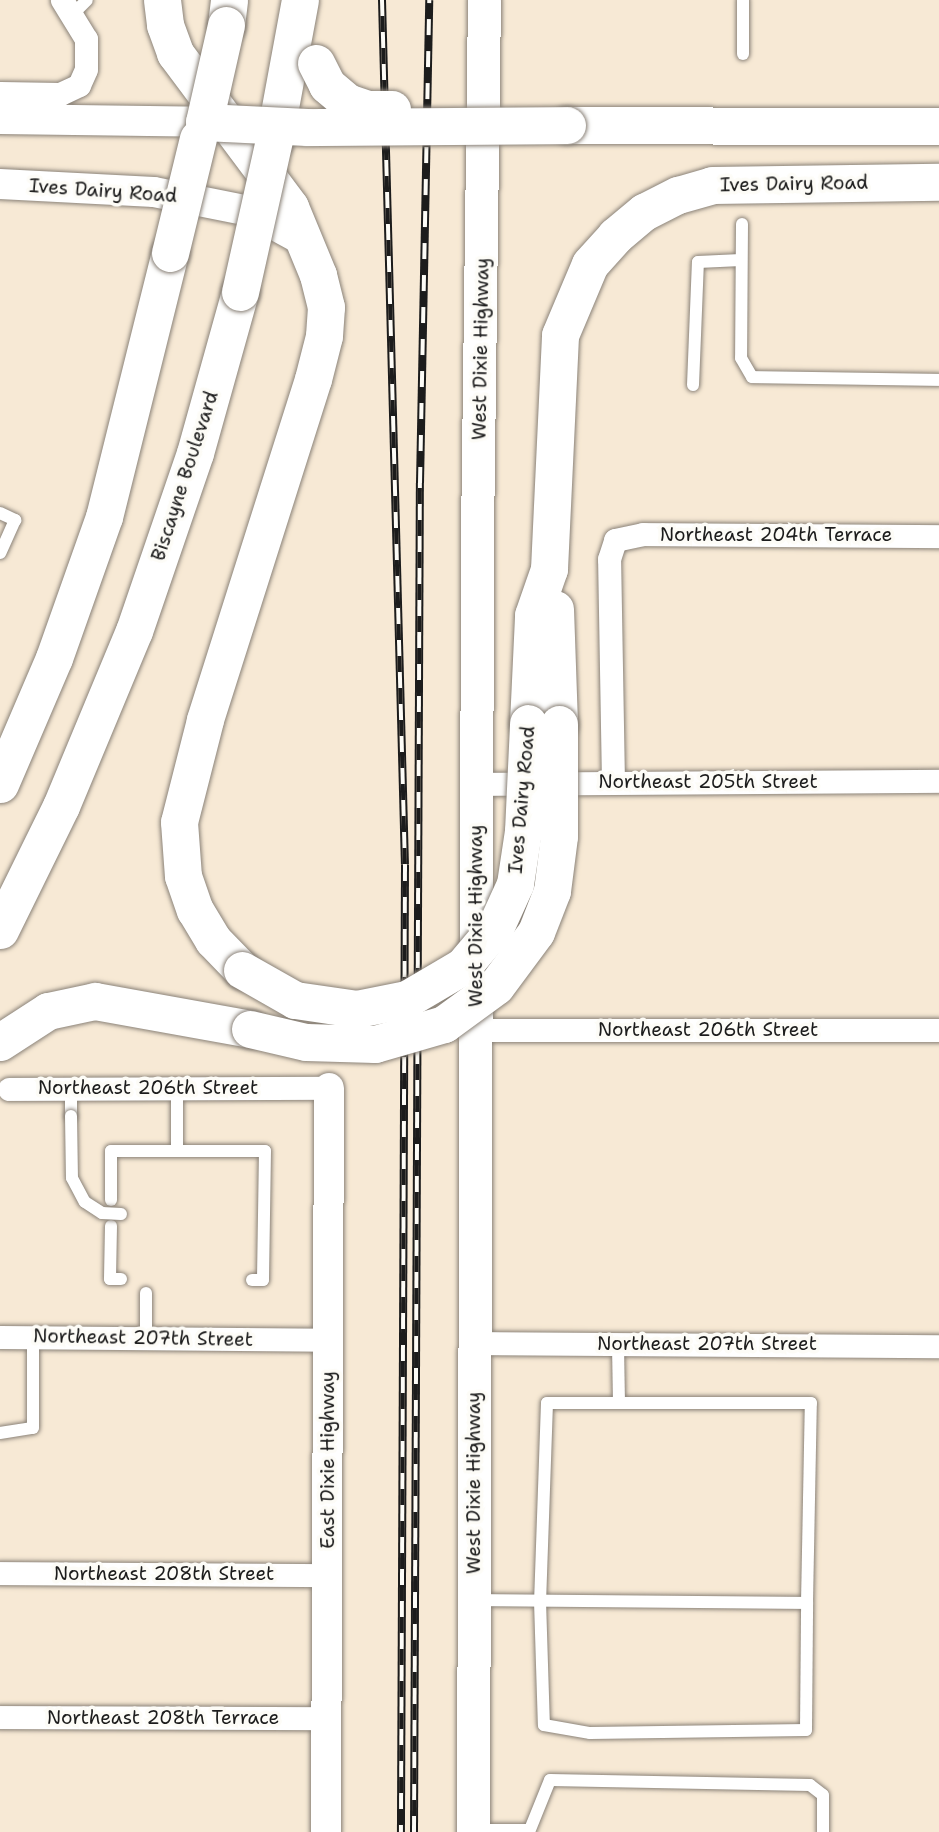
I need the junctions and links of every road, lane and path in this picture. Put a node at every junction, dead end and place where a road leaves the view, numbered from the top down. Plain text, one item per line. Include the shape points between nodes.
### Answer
1 (162, 0) edge
2 (300, 0) edge
3 (484, 0) edge
4 (743, 0) edge
5 (74, 4) edge
6 (228, 13) edge
7 (743, 54) dead end
8 (304, 62) junction
9 (0, 93) edge
10 (0, 119) edge
11 (276, 126) junction
12 (939, 126) edge
13 (434, 127) junction
14 (102, 128) junction
15 (201, 130) junction
16 (0, 137) edge
17 (939, 182) edge
18 (0, 184) edge
19 (742, 224) dead end
20 (300, 239) junction
21 (741, 260) junction
22 (939, 380) edge
23 (693, 385) dead end
24 (0, 513) edge
25 (939, 536) edge
26 (0, 554) edge
27 (543, 723) junction
28 (939, 781) edge
29 (613, 783) junction
30 (0, 784) edge
31 (477, 784) junction
32 (0, 930) edge
33 (476, 1030) junction
34 (939, 1030) edge
35 (0, 1042) edge
36 (71, 1088) junction
37 (177, 1088) junction
38 (329, 1088) joint
39 (5, 1091) edge
40 (177, 1151) junction
41 (111, 1200) dead end
42 (121, 1214) dead end
43 (111, 1226) dead end
44 (121, 1279) dead end
45 (251, 1280) dead end
46 (146, 1293) dead end
47 (0, 1337) edge
48 (33, 1337) junction
49 (146, 1338) junction
50 (328, 1340) junction
51 (474, 1343) junction
52 (618, 1343) junction
53 (939, 1346) edge
54 (619, 1403) junction
55 (0, 1433) edge
56 (0, 1573) edge
57 (327, 1575) junction
58 (473, 1600) junction
59 (540, 1601) junction
60 (807, 1603) junction
61 (0, 1717) edge
62 (326, 1718) junction
63 (473, 1831) edge
64 (529, 1831) edge
65 (326, 1832) edge
66 (823, 1832) edge

1 - 20 main road via 175,53 290,207
2 - 8 main road
3 - 31 main road, West Dixie Highway
4 - 7 lane
5 - 9 street via 86,39 86,69 79,85 60,93
6 - 15 main road, bridge
8 - 11 main road, Biscayne Boulevard
8 - 13 main road, bridge via 347,102 366,109 401,110
10 - 14 street
11 - 13 main road, bridge
11 - 15 main road, bridge
11 - 32 main road, Biscayne Boulevard, bridge via 240,292 195,453 138,618 61,806
12 - 13 main road, bridge
14 - 15 street
14 - 16 street
15 - 30 main road, bridge via 134,411 100,530 54,658
17 - 27 main road, Ives Dairy Road via 726,183 669,199 614,236 580,281 560,335 549,569 556,613
18 - 20 street, Ives Dairy Road via 154,192 249,211
19 - 21 lane
20 - 27 main road, Ives Dairy Road, bridge via 322,289 324,335 205,720 179,822 183,876 195,910 213,940 242,970 295,1000 358,1009 407,999 463,966 495,928 515,884
21 - 22 lane via 741,358 752,377
21 - 23 lane via 698,262
24 - 26 lane via 15,520
25 - 29 street, Northeast 204th Terrace via 643,534 615,540 609,559
27 - 35 main road, bridge via 559,836 552,891 536,932 496,986 444,1024 375,1044 315,1042 134,1005 65,1006 32,1019
28 - 29 street, Northeast 205th Street
29 - 31 street, Northeast 205th Street
31 - 33 main road, West Dixie Highway
33 - 34 street, Northeast 206th Street
33 - 51 main road, West Dixie Highway
36 - 37 street, Northeast 206th Street
36 - 39 street, Northeast 206th Street
36 - 42 lane, bridge via 72,1178 85,1202 102,1213
37 - 38 street, Northeast 206th Street
37 - 40 lane
38 - 50 street, East Dixie Highway
40 - 41 lane via 111,1151
40 - 45 lane via 265,1151 263,1280
43 - 44 lane via 110,1279
46 - 49 lane
47 - 48 street, Northeast 207th Street
48 - 49 street, Northeast 207th Street
48 - 55 lane via 33,1429
49 - 50 street, Northeast 207th Street
50 - 57 street, East Dixie Highway
51 - 52 street, Northeast 207th Street
51 - 58 main road, West Dixie Highway
52 - 53 street, Northeast 207th Street
52 - 54 lane
54 - 59 lane via 547,1403
54 - 60 lane via 811,1403
56 - 57 street, Northeast 208th Street
57 - 62 street, East Dixie Highway
58 - 59 lane
58 - 63 main road, West Dixie Highway
59 - 60 lane
59 - 60 lane via 544,1725 590,1733 806,1730
61 - 62 street, Northeast 208th Terrace
62 - 65 street, East Dixie Highway
63 - 64 lane
64 - 66 lane via 550,1780 810,1785 822,1795

